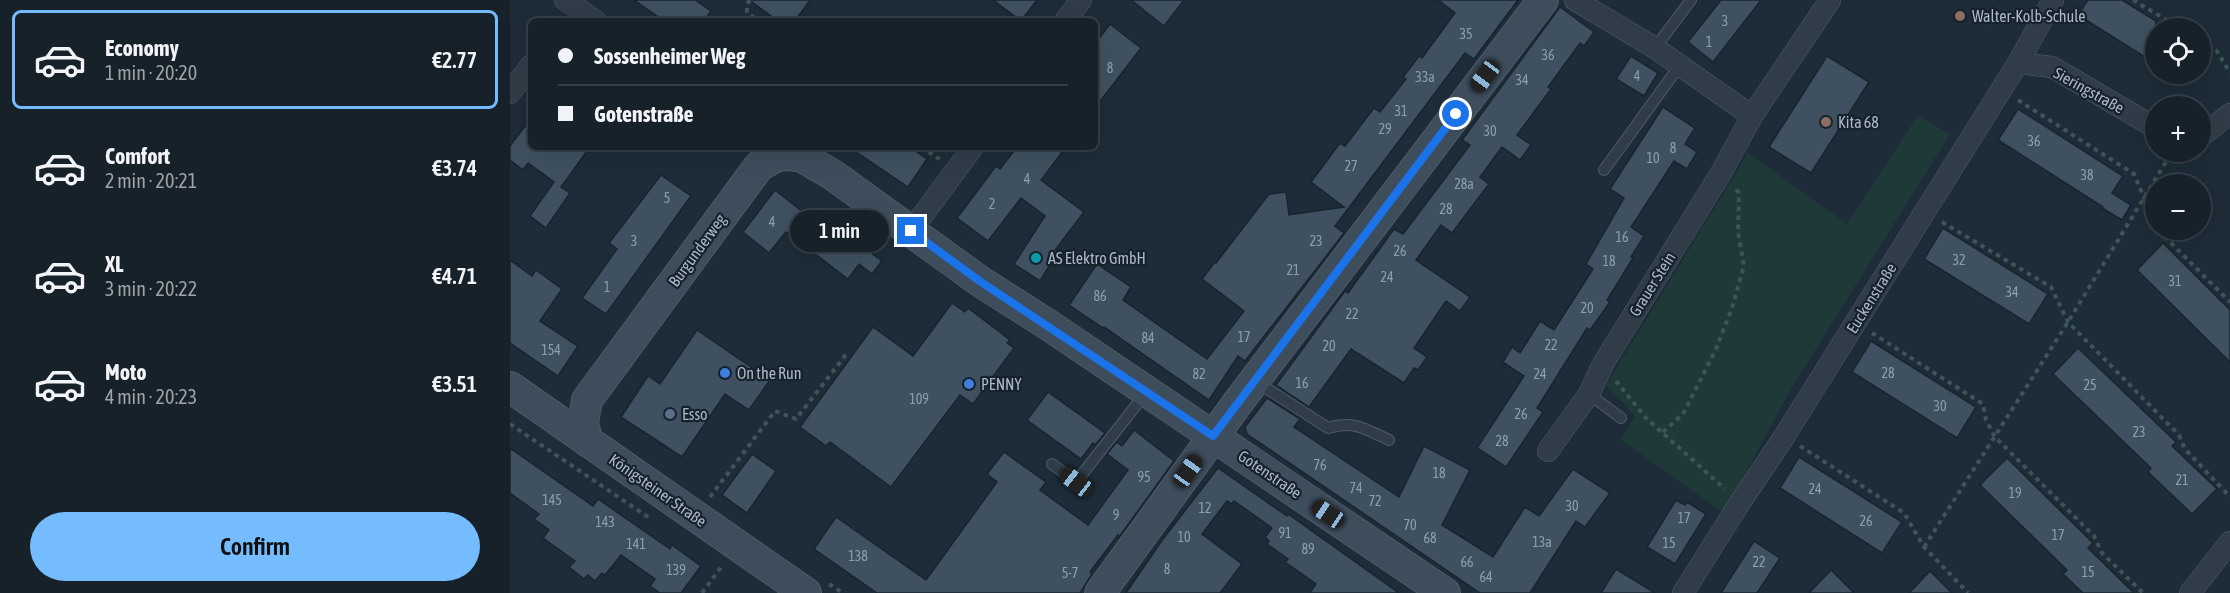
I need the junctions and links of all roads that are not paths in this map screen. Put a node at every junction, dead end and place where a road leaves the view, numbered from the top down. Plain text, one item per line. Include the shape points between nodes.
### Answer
1 (1081, 0) edge
2 (1543, 0) edge
3 (1575, 0) edge
4 (1691, 0) edge
5 (1830, 0) edge
6 (2053, 0) edge
7 (568, 9) edge
8 (589, 18) edge
9 (1067, 18) edge
10 (1655, 48) junction
11 (2018, 63) junction
12 (1680, 65) junction
13 (528, 69) edge
14 (510, 93) edge
15 (2230, 114) edge
16 (1752, 116) junction
17 (2145, 122) edge
18 (2211, 129) edge
19 (805, 150) edge
20 (971, 150) edge
21 (758, 156) edge
22 (1604, 170) dead end
23 (833, 175) junction
24 (911, 231) junction
25 (1255, 380) junction
26 (510, 387) edge
27 (1147, 392) junction
28 (1589, 394) junction
29 (587, 400) junction
30 (542, 410) junction
31 (1621, 417) dead end
32 (1213, 436) junction
33 (1389, 440) dead end
34 (587, 441) junction
35 (1548, 451) dead end
36 (1052, 464) dead end
37 (2230, 542) edge
38 (806, 593) edge
39 (1100, 593) edge
40 (1444, 593) edge
41 (1683, 593) edge
42 (2190, 593) edge

1 - 9 street
2 - 25 main road
3 - 10 street
4 - 10 lane
5 - 16 street, Grauer Stein
6 - 11 street, Euckenstraße
7 - 8 street
10 - 12 street
11 - 17 street, Sieringstraße via 2052,67
11 - 41 street, Euckenstraße
12 - 16 street
12 - 22 lane
13 - 14 street
15 - 18 street
16 - 28 street, Grauer Stein via 1603,364
19 - 23 street, Gotenstraße
20 - 24 street
21 - 23 main road, Burgunderweg via 802,157
21 - 29 main road, Burgunderweg
23 - 24 main road, Gotenstraße
24 - 27 main road, Gotenstraße
25 - 32 main road
25 - 33 lane via 1328,428 1357,425
26 - 30 main road, Königsteiner Straße
27 - 32 main road, Gotenstraße
27 - 36 lane via 1076,482
28 - 31 lane
28 - 35 street, Grauer Stein
29 - 30 main road via 569,408
29 - 34 main road via 583,423
30 - 34 main road, Königsteiner Straße
32 - 39 main road
32 - 40 main road, Gotenstraße
34 - 38 main road, Königsteiner Straße
37 - 42 street

